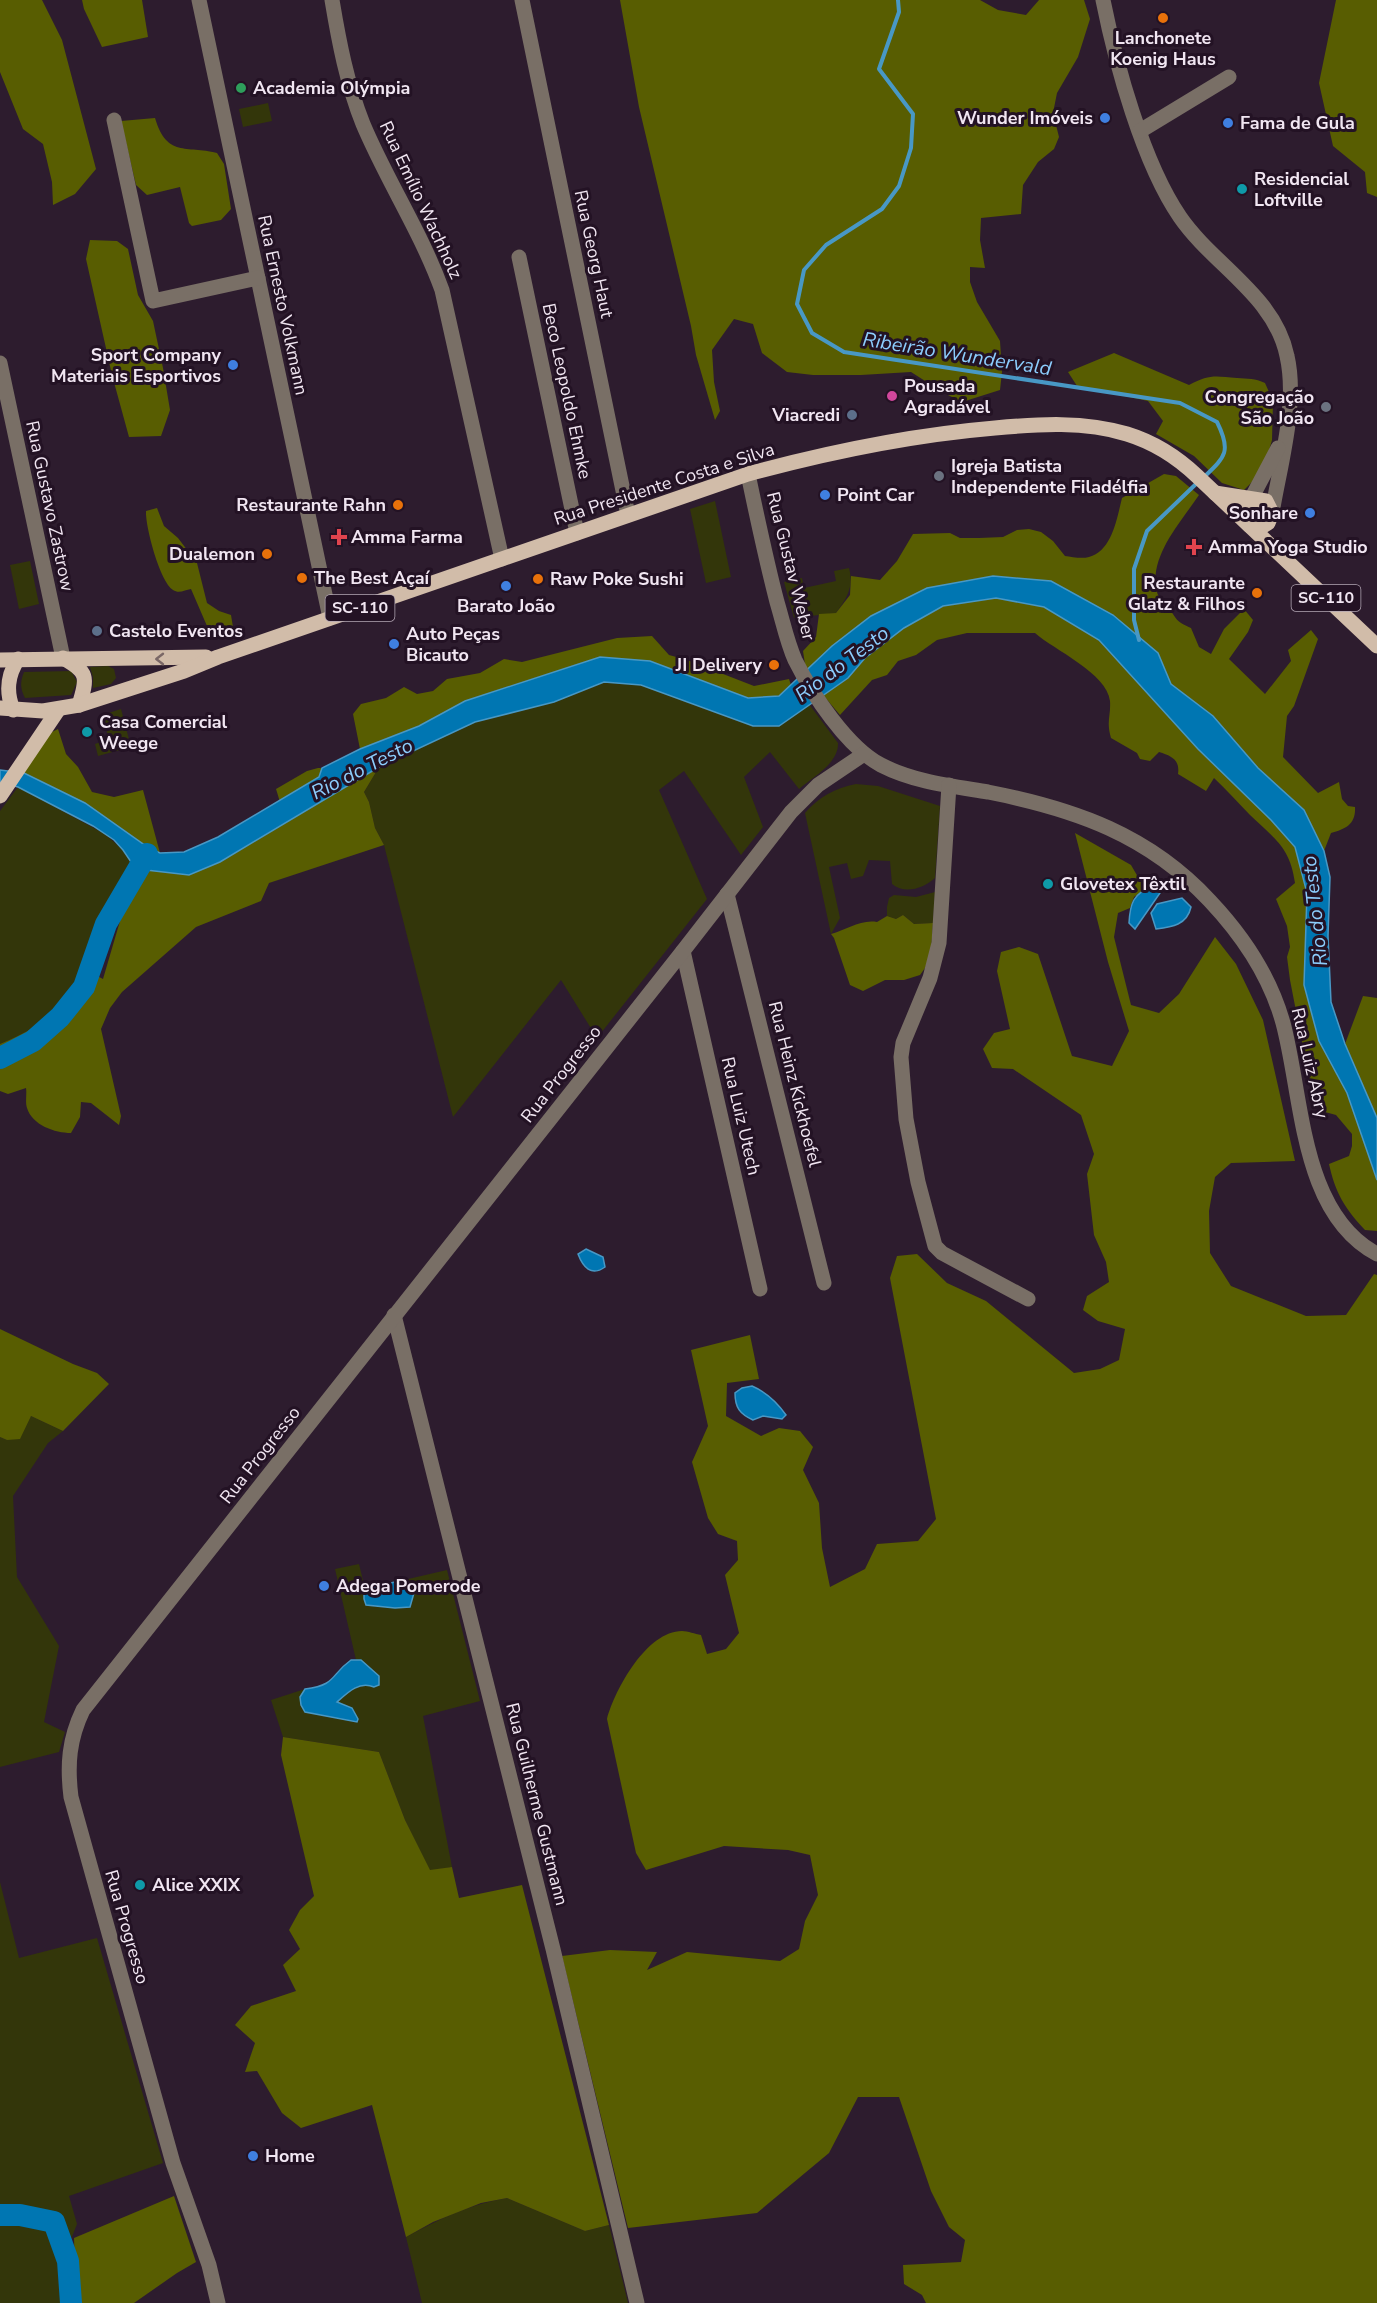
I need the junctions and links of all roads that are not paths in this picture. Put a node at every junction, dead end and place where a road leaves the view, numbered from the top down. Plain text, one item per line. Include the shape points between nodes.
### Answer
1 (199, 0) edge
2 (332, 0) edge
3 (522, 0) edge
4 (1103, 0) edge
5 (1229, 77) dead end
6 (114, 120) dead end
7 (1140, 131) junction
8 (519, 257) dead end
9 (258, 278) junction
10 (0, 363) edge
11 (1287, 429) junction
12 (748, 474) junction
13 (1206, 484) junction
14 (1251, 499) junction
15 (628, 515) junction
16 (1272, 516) junction
17 (1246, 523) junction
18 (577, 533) junction
19 (1279, 553) junction
20 (502, 559) junction
21 (330, 618) junction
22 (1376, 639) edge
23 (218, 657) junction
24 (63, 658) junction
25 (18, 659) junction
26 (0, 660) edge
27 (79, 705) junction
28 (14, 710) edge
29 (58, 710) junction
30 (31, 748) junction
31 (864, 754) junction
32 (949, 785) junction
33 (4, 791) edge
34 (727, 894) junction
35 (683, 951) junction
36 (1377, 1254) edge
37 (824, 1283) dead end
38 (760, 1289) dead end
39 (1028, 1299) dead end
40 (394, 1315) junction
41 (218, 2303) edge
42 (637, 2303) edge

1 - 9 street, Rua Ernesto Volkmann
2 - 20 street, Rua Emílio Wachholz via 357,109 442,290
3 - 15 street, Rua Georg Haut
4 - 7 street
5 - 7 street
6 - 9 street via 153,301
7 - 11 street via 1157,175 1182,219 1262,304 1282,336 1290,374
8 - 18 street, Beco Leopoldo Ehmke
9 - 21 street, Rua Ernesto Volkmann
10 - 24 street, Rua Gustavo Zastrow
11 - 14 street
11 - 16 street
12 - 13 main road, Rua Presidente Costa e Silva / SC-110 via 933,434 1046,424 1126,433 1170,454
12 - 15 main road, Rua Presidente Costa e Silva / SC-110
12 - 31 street, Rua Gustav Weber via 786,637 801,673
13 - 14 main road, SC-110
13 - 17 main road, SC-110
14 - 16 main road via 1266,501
14 - 17 main road via 1242,510
15 - 18 main road, Rua Presidente Costa e Silva / SC-110
16 - 17 main road via 1260,528
16 - 19 main road
17 - 19 main road, SC-110
18 - 20 main road, Rua Presidente Costa e Silva / SC-110
19 - 22 main road, SC-110
20 - 21 main road, Rua Presidente Costa e Silva / SC-110
21 - 23 main road, Rua Presidente Costa e Silva / SC-110
23 -> 24 main road, Rua Presidente Costa e Silva / SC-110
23 - 27 main road, Rua Presidente Costa e Silva / SC-110
24 - 25 main road, Rua Presidente Costa e Silva / SC-110
24 - 27 main road via 79,667 85,678
25 - 26 main road, Rua Presidente Costa e Silva / SC-110
25 - 28 main road via 8,681
27 - 29 main road, Rua Presidente Costa e Silva / SC-110
28 - 29 main road, Rua Presidente Costa e Silva / SC-110
28 - 30 main road via 30,722
29 - 30 main road
30 - 33 main road
31 - 32 street, Rua Luiz Abry via 901,773
31 - 34 street, Rua Progresso via 803,798
32 - 36 street, Rua Luiz Abry via 1043,804 1103,825 1155,852 1209,900 1243,939 1272,992 1310,1151 1330,1208 1356,1240
32 - 39 street via 939,943 901,1057 906,1119 935,1246
34 - 35 street, Rua Progresso
34 - 37 street, Rua Heinz Kickhoefel
35 - 38 street, Rua Luiz Utech
35 - 40 street, Rua Progresso
40 - 41 street, Rua Progresso via 83,1710 69,1749 71,1797 172,2163 209,2265
40 - 42 street, Rua Guilherme Gustmann

